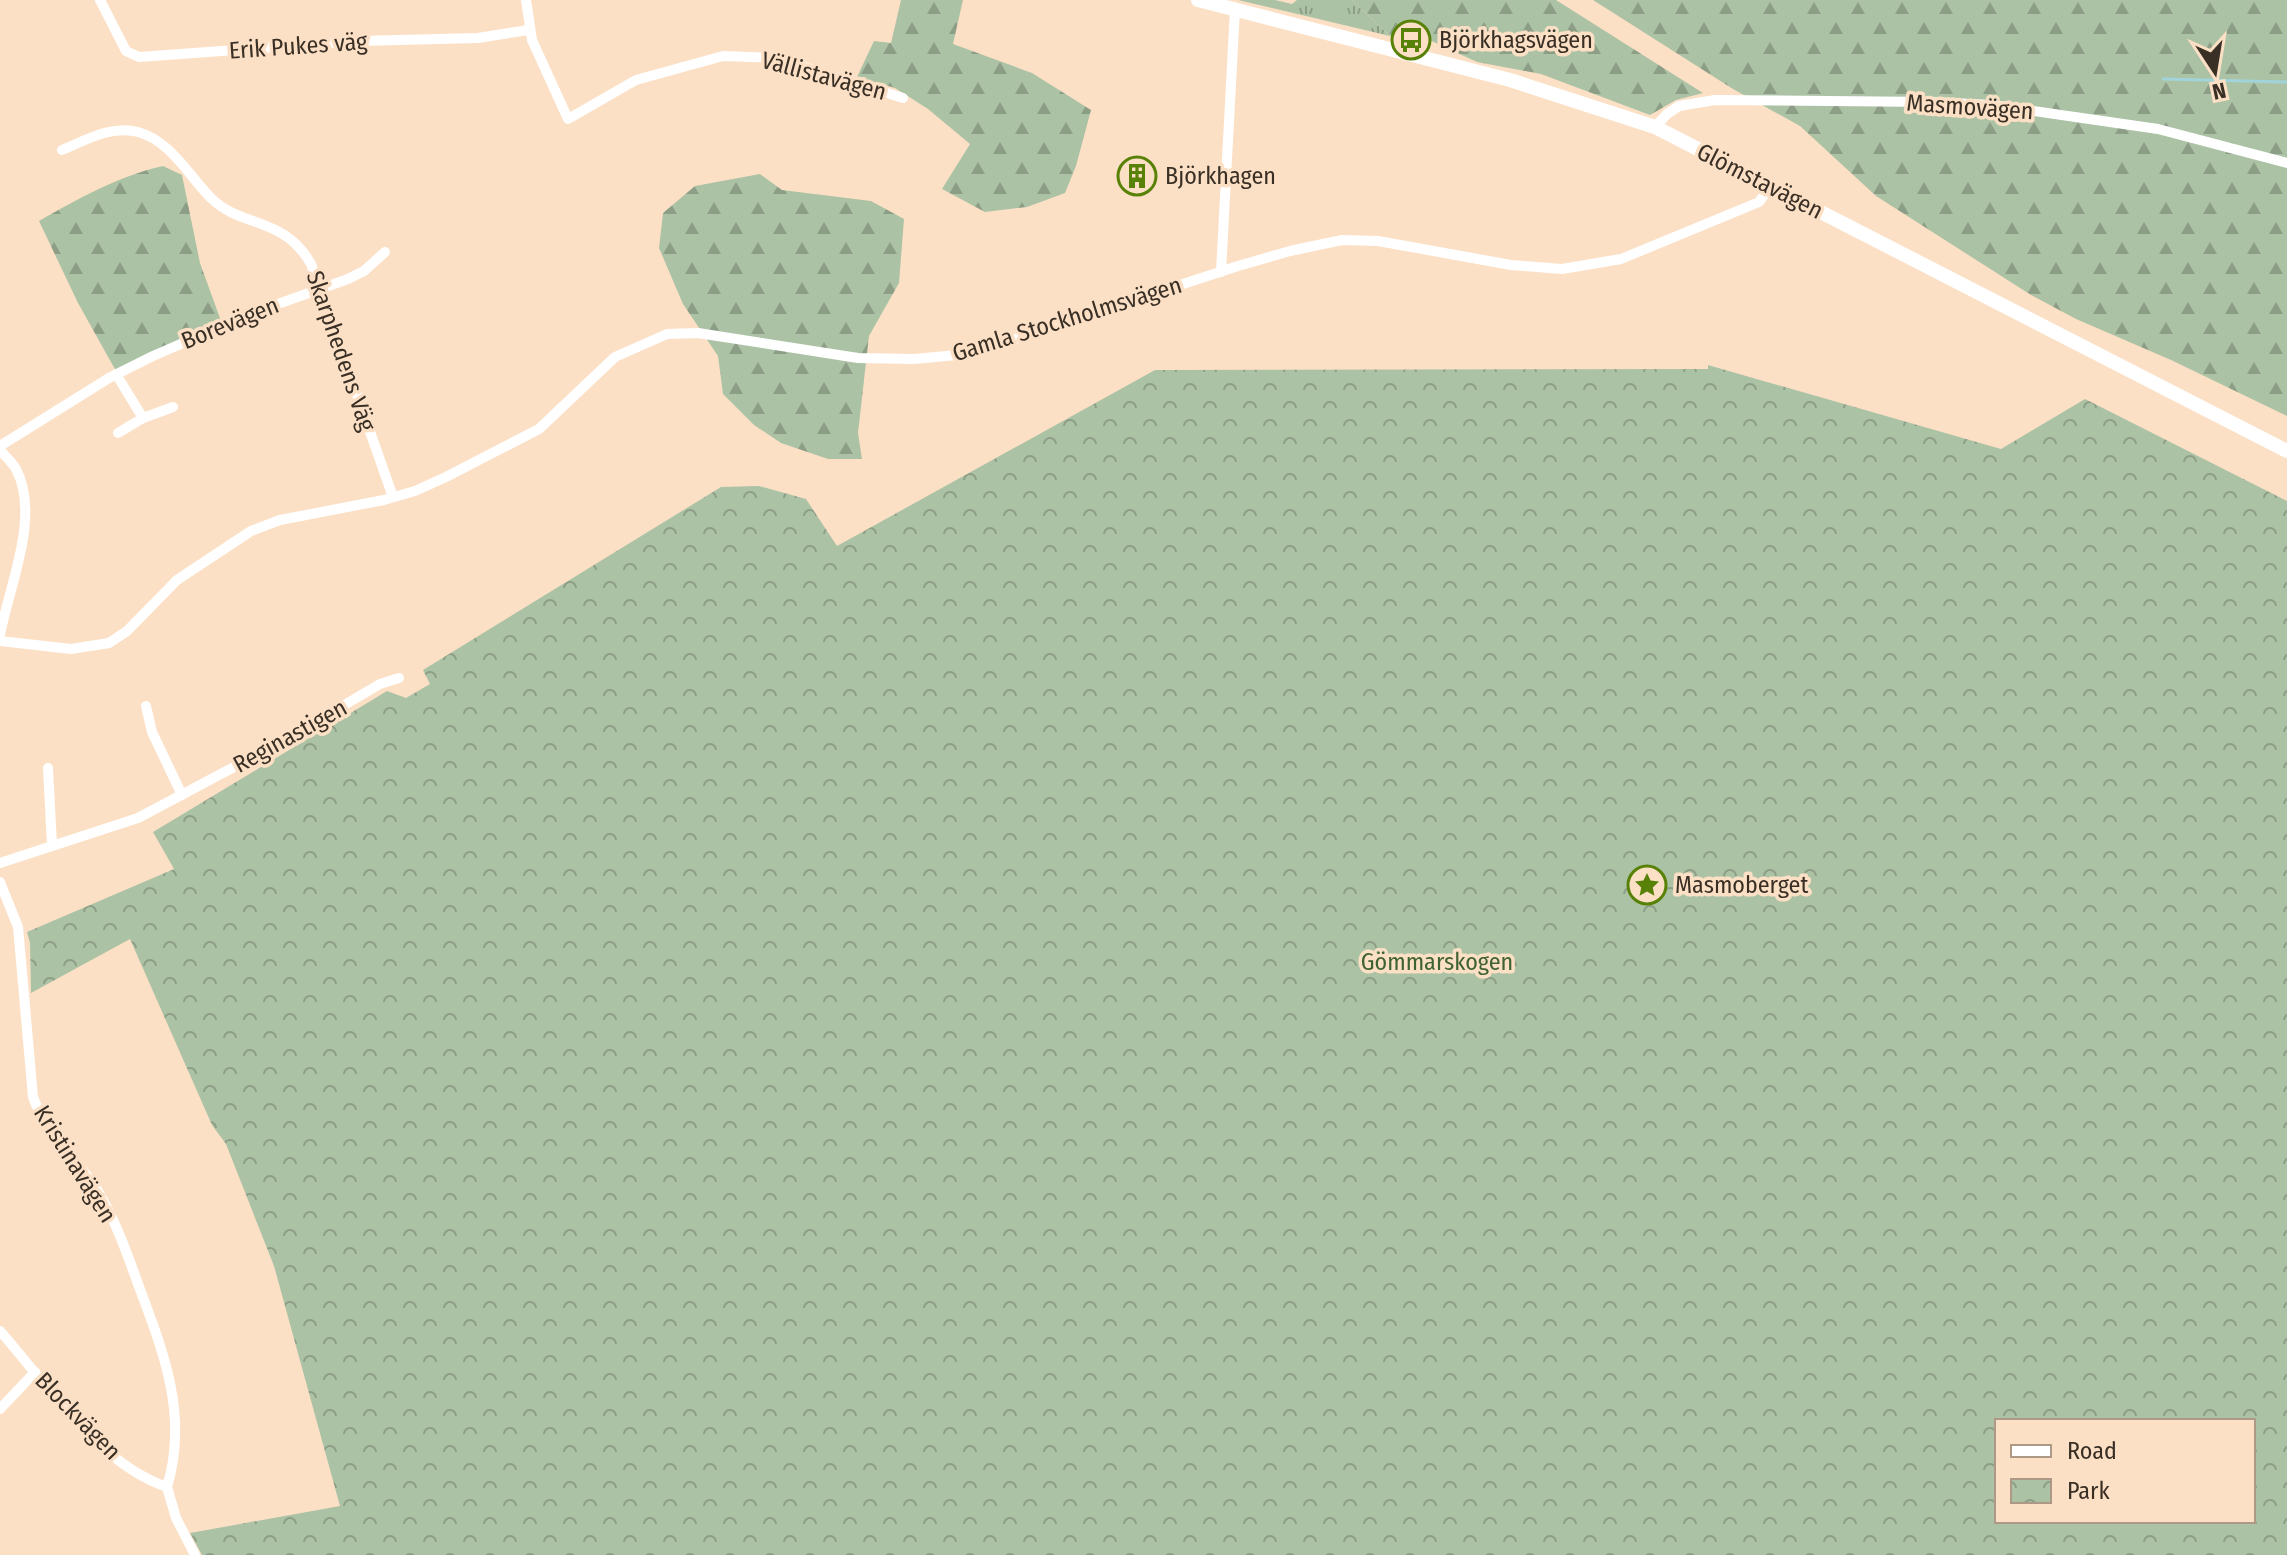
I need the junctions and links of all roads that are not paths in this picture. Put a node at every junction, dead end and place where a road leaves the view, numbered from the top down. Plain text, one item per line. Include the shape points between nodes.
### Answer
1 (100, 0) edge
2 (526, 0) edge
3 (1198, 0) edge
4 (1235, 9) junction
5 (528, 30) junction
6 (903, 98) dead end
7 (1655, 127) junction
8 (62, 150) dead end
9 (2287, 163) edge
10 (1770, 187) junction
11 (385, 252) dead end
12 (1221, 272) junction
13 (320, 288) junction
14 (116, 374) junction
15 (173, 407) dead end
16 (143, 418) junction
17 (118, 433) dead end
18 (0, 448) edge
19 (2287, 451) edge
20 (393, 497) junction
21 (0, 635) edge
22 (0, 641) edge
23 (399, 678) dead end
24 (146, 706) dead end
25 (48, 768) dead end
26 (182, 795) junction
27 (52, 845) junction
28 (0, 863) edge
29 (0, 882) edge
30 (0, 1331) edge
31 (35, 1372) junction
32 (0, 1409) edge
33 (167, 1487) junction
34 (195, 1555) edge

1 - 5 street, Erik Pukes väg via 126,51 139,57 478,38
2 - 5 street
3 - 4 main road, Glömstavägen
4 - 7 main road, Glömstavägen via 1510,80
4 - 12 street
5 - 6 street, Vällistavägen via 568,119 636,80 723,56 776,58
7 - 9 street, Masmovägen via 1679,106 1715,100 1992,105 2158,129
7 - 10 main road, Glömstavägen
8 - 13 street, Skarphedens Väg via 113,131 144,134 182,163 218,203 297,244
10 - 12 street, Gamla Stockholmsvägen via 1759,202 1597,265 1547,270 1355,239
10 - 19 main road, Glömstavägen
11 - 13 street, Borevägen via 364,271
12 - 20 street, Gamla Stockholmsvägen via 993,346 940,357 858,358 698,333 667,334 615,357 539,429 446,477
13 - 14 street, Borevägen via 228,322
13 - 20 street, Skarphedens Väg
14 - 16 street
14 - 18 street, Borevägen
15 - 16 street
16 - 17 street
18 - 21 street via 15,468 25,509
20 - 22 street, Gamla Stockholmsvägen via 251,531 177,580 127,631 103,645 71,649
23 - 26 street, Reginastigen
24 - 26 street
25 - 27 street
26 - 27 street, Reginastigen via 138,818
27 - 28 street, Reginastigen
29 - 33 street, Kristinavägen via 18,927 33,1097 101,1196 168,1366 174,1421
30 - 31 street, Blockvägen
31 - 32 street
31 - 33 street, Blockvägen via 108,1451 147,1480
33 - 34 street

